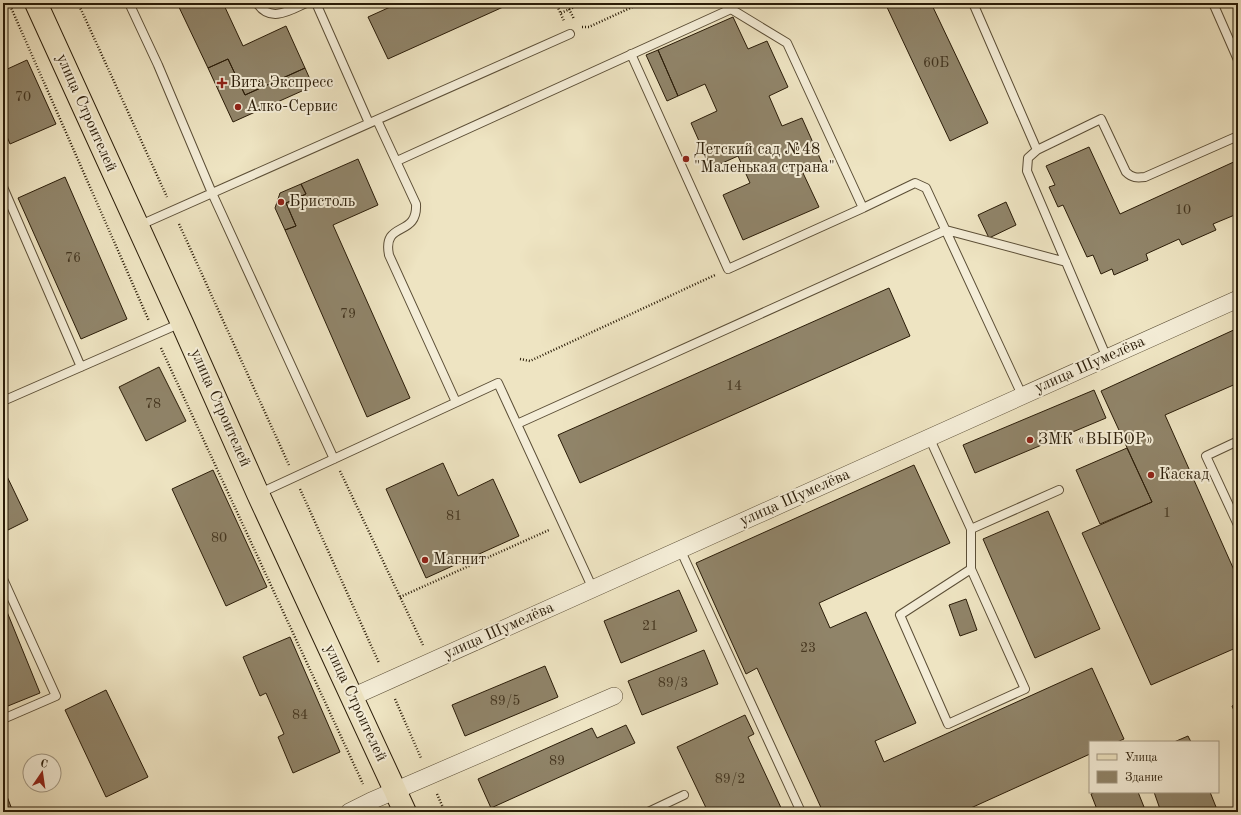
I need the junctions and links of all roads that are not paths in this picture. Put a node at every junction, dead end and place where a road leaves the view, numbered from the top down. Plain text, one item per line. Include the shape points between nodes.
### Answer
1 (36, 3) edge
2 (129, 3) edge
3 (257, 3) edge
4 (306, 3) edge
5 (316, 3) edge
6 (973, 3) edge
7 (1213, 3) edge
8 (570, 34) road end
9 (631, 54) junction
10 (1238, 60) edge
11 (373, 121) junction
12 (1238, 136) edge
13 (1037, 150) junction
14 (397, 162) junction
15 (3, 187) edge
16 (212, 193) junction
17 (863, 208) junction
18 (137, 226) junction
19 (946, 230) junction
20 (1066, 262) junction
21 (1237, 302) edge
22 (182, 323) junction
23 (1107, 358) junction
24 (81, 367) junction
25 (1022, 396) junction
26 (3, 401) edge
27 (456, 402) junction
28 (517, 424) junction
29 (929, 437) junction
30 (1238, 441) edge
31 (334, 459) junction
32 (1059, 490) dead end
33 (258, 494) junction
34 (1238, 525) edge
35 (971, 529) junction
36 (680, 550) junction
37 (971, 569) junction
38 (3, 579) edge
39 (593, 588) junction
40 (614, 696) dead end
41 (352, 697) junction
42 (3, 719) edge
43 (395, 790) junction
44 (684, 795) dead end
45 (349, 812) edge
46 (405, 812) edge
47 (648, 812) edge
48 (801, 812) edge

1 - 18 main road, улица Строителей
2 - 16 lane
3 - 4 lane via 262,10 274,14 287,12
5 - 11 lane
6 - 13 lane
7 - 10 lane
8 - 11 lane
9 - 14 lane
9 - 17 lane via 731,9 787,43
9 - 17 lane via 728,269
11 - 14 lane
11 - 16 lane
12 - 13 lane via 1138,178 1126,172 1102,119
13 - 20 lane via 1028,158 1027,172
14 - 27 lane via 416,204 416,212 415,219 388,240 389,255
15 - 24 lane
16 - 18 lane
16 - 31 lane
17 - 19 lane via 915,183 926,188
18 - 22 main road, улица Строителей
19 - 20 lane
19 - 25 lane
19 - 28 lane
20 - 23 lane
21 - 23 street, улица Шумелёва
22 - 24 lane
22 - 33 main road, улица Строителей
23 - 25 street, улица Шумелёва
24 - 26 lane
25 - 29 street, улица Шумелёва
27 - 28 lane via 498,383
27 - 31 lane
28 - 39 lane
29 - 35 lane
29 - 36 street, улица Шумелёва
30 - 34 lane via 1206,456
31 - 33 lane
32 - 35 lane
33 - 41 main road, улица Строителей
35 - 37 lane
36 - 39 street, улица Шумелёва
36 - 48 lane
37 - 37 lane via 1025,689 948,724 900,615
38 - 42 lane via 56,696
39 - 41 street, улица Шумелёва
40 - 43 street
41 - 43 main road, улица Строителей
43 - 45 street
43 - 46 main road, улица Строителей
44 - 47 lane

